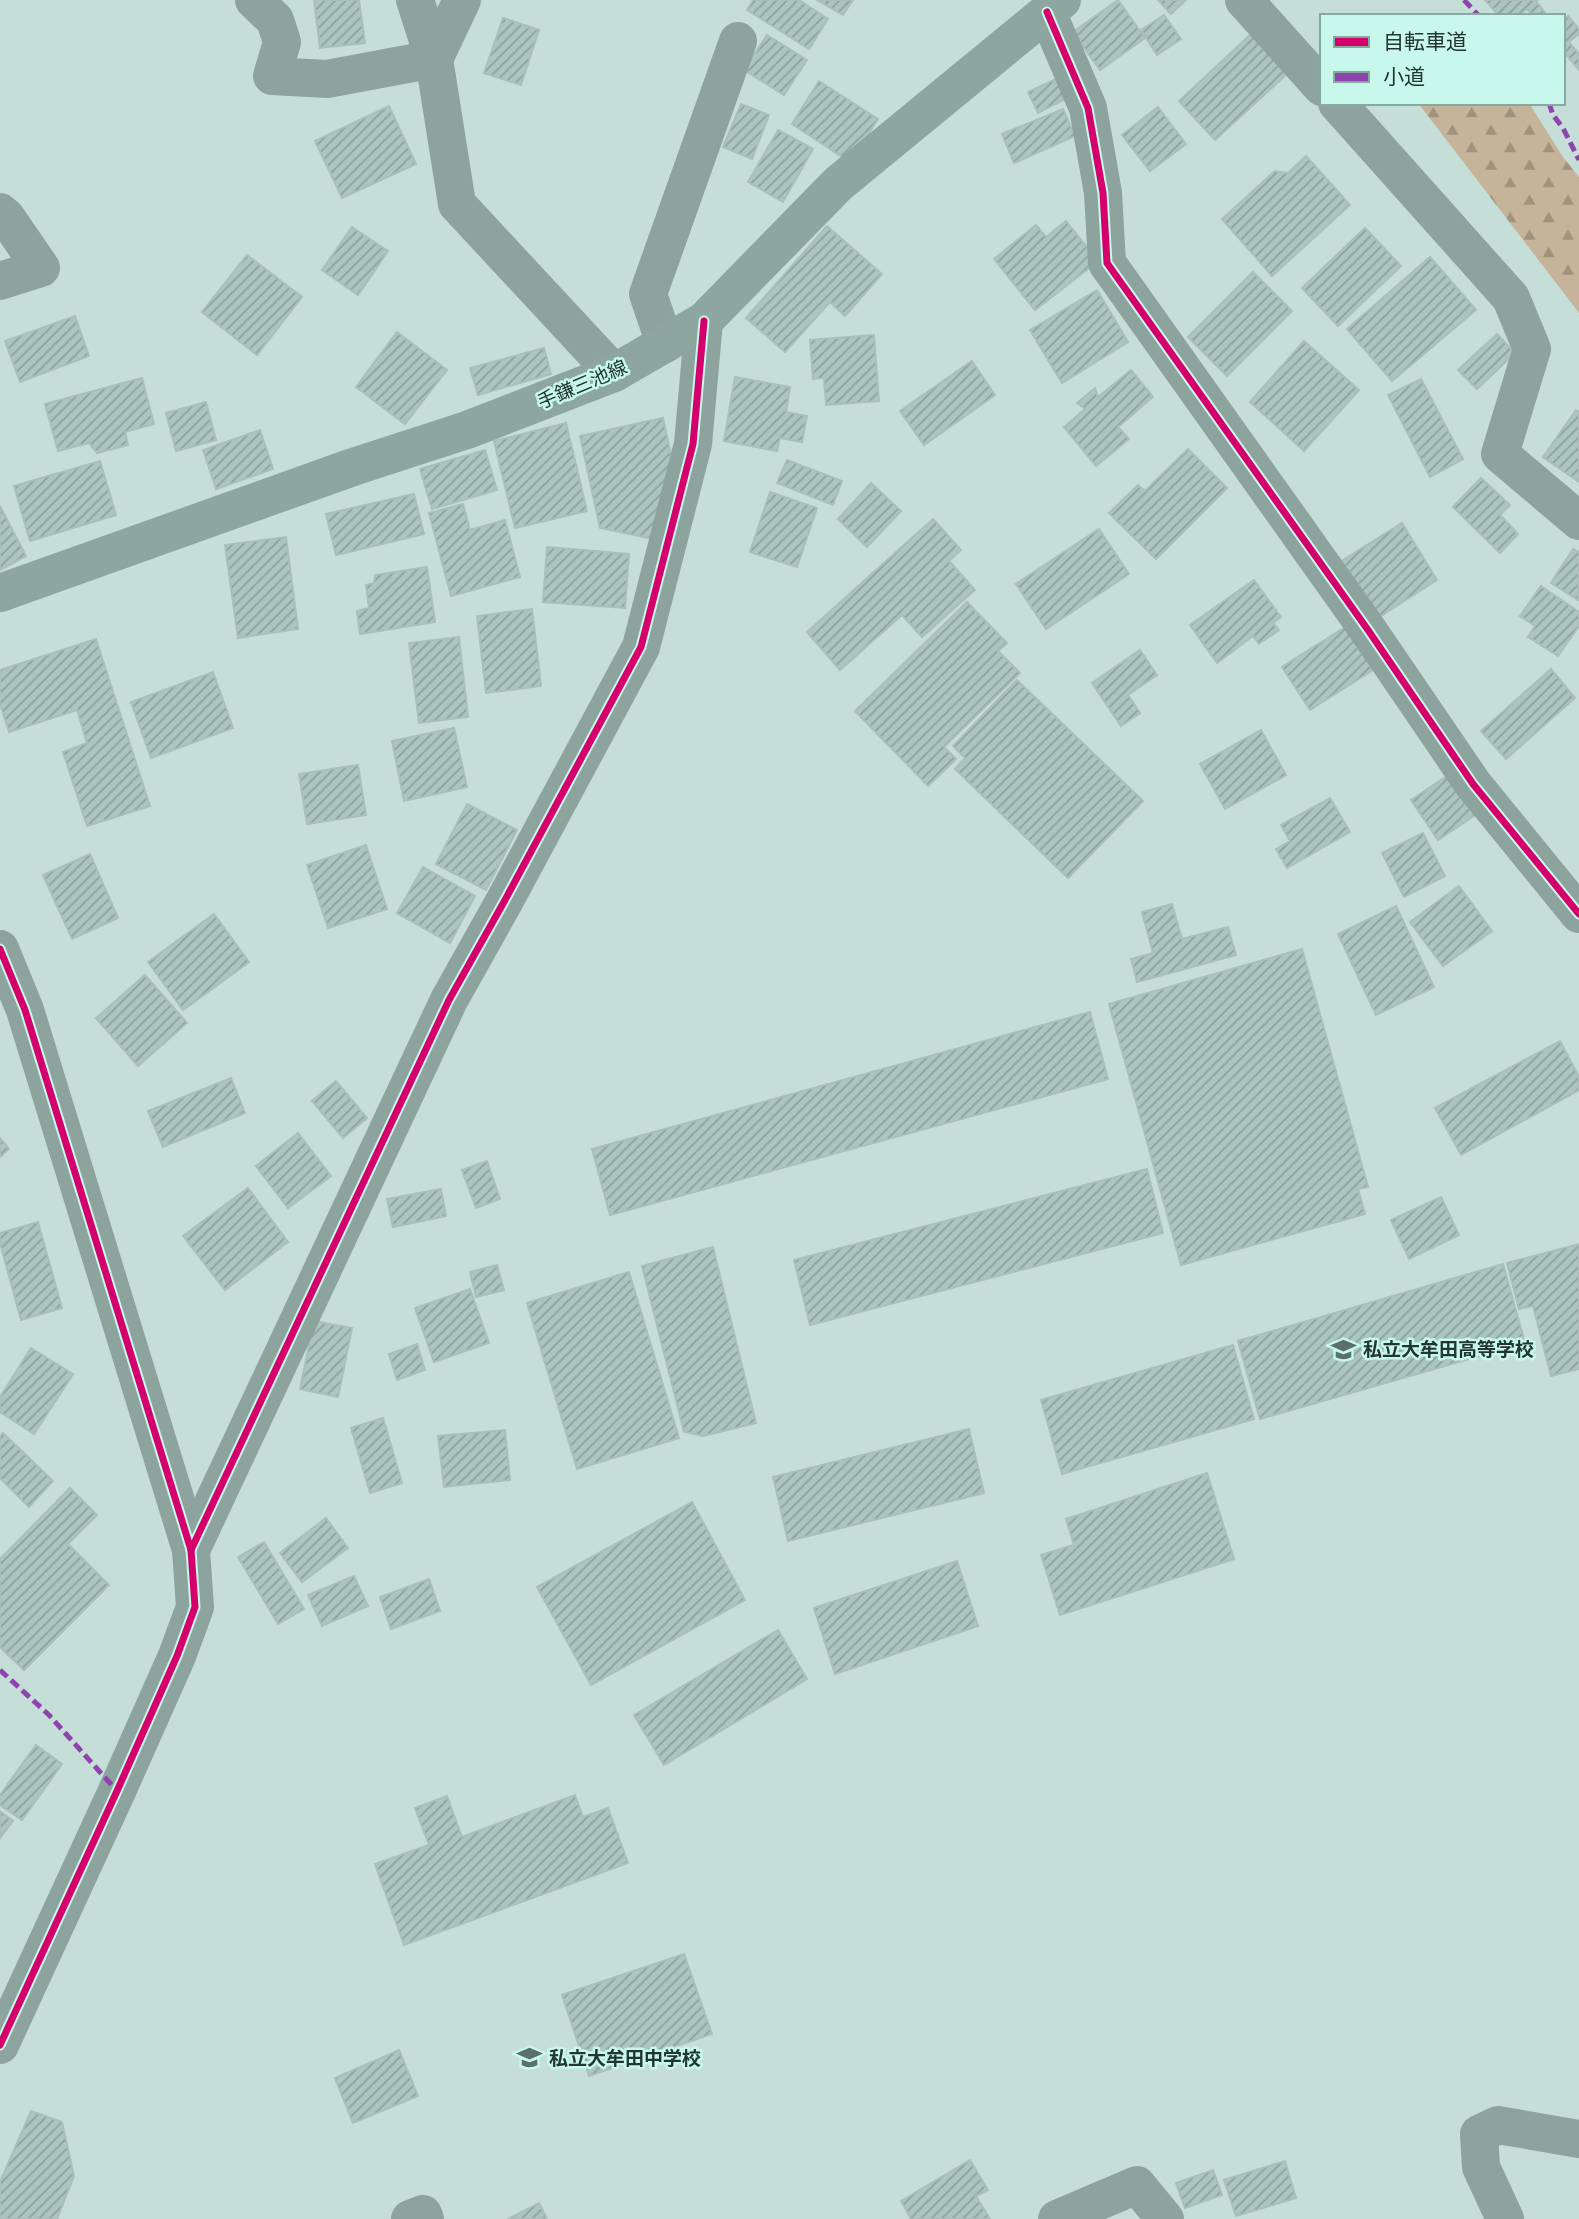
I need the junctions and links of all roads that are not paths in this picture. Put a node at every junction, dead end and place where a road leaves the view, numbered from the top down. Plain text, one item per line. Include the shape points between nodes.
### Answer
1 (254, 0) edge
2 (415, 0) edge
3 (462, 0) edge
4 (1244, 0) edge
5 (1054, 6) edge
6 (738, 41) dead end
7 (434, 59) junction
8 (1320, 85) edge
9 (1339, 105) edge
10 (0, 212) edge
11 (0, 281) edge
12 (704, 321) junction
13 (665, 344) junction
14 (614, 373) junction
15 (1579, 521) edge
16 (0, 593) edge
17 (1579, 914) edge
18 (0, 949) edge
19 (191, 1549) junction
20 (0, 2045) edge
21 (1579, 2139) edge
22 (410, 2219) edge
23 (425, 2219) edge
24 (1057, 2219) edge
25 (1165, 2219) edge
26 (1505, 2219) edge

1 - 7 street via 275,20 282,42 272,76 327,79
2 - 7 street
3 - 7 street
4 - 8 street
5 - 12 main road, 手鎌三池線 via 838,184
5 - 17 street via 1088,108 1103,193 1107,263 1473,784
6 - 13 street via 648,294
7 - 14 street via 457,204
9 - 15 street via 1511,298 1532,349 1500,454
10 - 11 street via 41,268
12 - 13 main road, 手鎌三池線
12 - 19 street via 693,444 641,647 449,1000
13 - 14 main road, 手鎌三池線
14 - 16 main road, 手鎌三池線 via 467,430
18 - 19 street via 25,1010
19 - 20 street via 195,1607 177,1656
21 - 26 street via 1498,2125 1479,2134 1481,2167
22 - 23 street via 423,2214
24 - 25 street via 1137,2185

